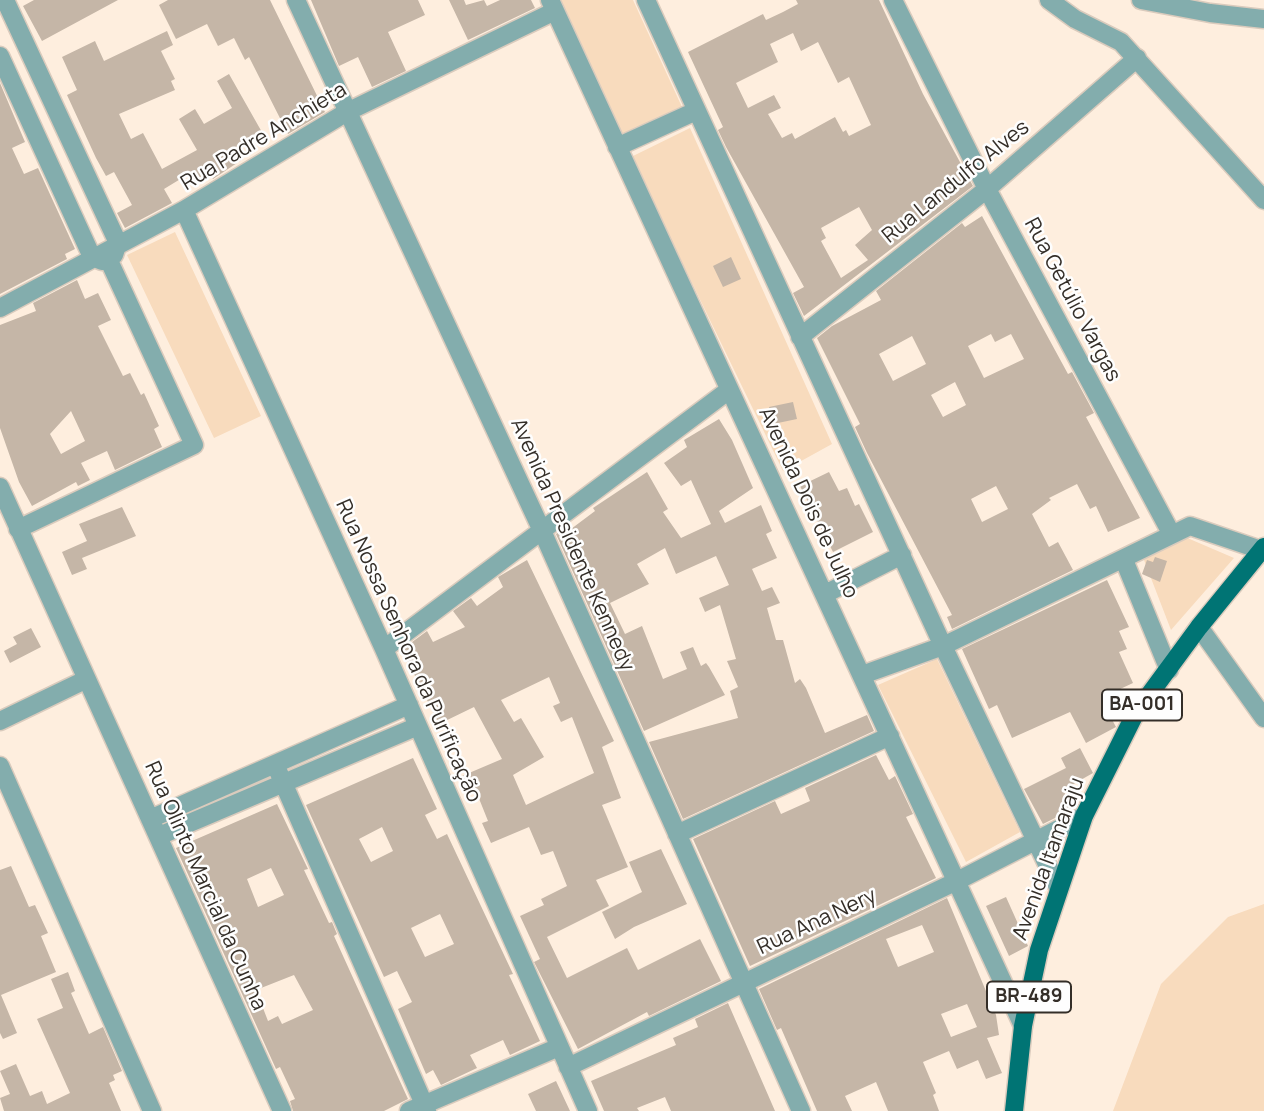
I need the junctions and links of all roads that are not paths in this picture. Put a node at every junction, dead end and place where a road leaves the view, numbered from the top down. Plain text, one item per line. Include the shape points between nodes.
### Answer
1 (5, 0) edge
2 (296, 0) edge
3 (646, 0) edge
4 (893, 0) edge
5 (1049, 0) edge
6 (1140, 0) edge
7 (553, 5) edge
8 (1264, 19) edge
9 (0, 56) edge
10 (1137, 58) junction
11 (696, 111) junction
12 (347, 112) junction
13 (617, 147) junction
14 (987, 189) junction
15 (1264, 200) edge
16 (184, 210) junction
17 (118, 243) junction
18 (92, 257) junction
19 (111, 265) junction
20 (0, 308) edge
21 (800, 337) junction
22 (729, 390) junction
23 (0, 487) edge
24 (18, 529) junction
25 (543, 533) junction
26 (1171, 533) junction
27 (1263, 548) edge
28 (902, 555) junction
29 (1124, 560) junction
30 (825, 594) junction
31 (1199, 627) junction
32 (943, 646) junction
33 (384, 649) junction
34 (1169, 670) junction
35 (862, 675) junction
36 (85, 680) junction
37 (408, 705) junction
38 (1264, 718) edge
39 (0, 721) edge
40 (418, 726) junction
41 (890, 736) junction
42 (275, 764) junction
43 (0, 766) edge
44 (283, 784) junction
45 (1084, 816) junction
46 (150, 819) junction
47 (677, 834) junction
48 (159, 836) junction
49 (1035, 841) junction
50 (957, 881) junction
51 (1058, 887) junction
52 (744, 982) junction
53 (1023, 1027) junction
54 (559, 1047) junction
55 (568, 1067) junction
56 (420, 1109) edge
57 (152, 1111) edge
58 (282, 1111) edge
59 (588, 1111) edge
60 (801, 1111) edge
61 (1014, 1111) edge

1 - 17 street
2 - 12 street, Avenida Presidente Kennedy
3 - 11 street
4 - 14 street, Rua Getúlio Vargas
5 - 10 street via 1075,19 1104,31
6 - 8 street
7 - 12 street, Rua Padre Anchieta
7 - 13 street, Avenida Dois de Julho
9 - 18 street
10 - 14 street, Rua Landulfo Alves
10 - 15 street
11 - 13 street
11 - 21 street
12 - 16 street, Rua Padre Anchieta
12 - 25 street, Avenida Presidente Kennedy
13 - 22 street, Avenida Dois de Julho
14 - 21 street, Rua Landulfo Alves
14 - 26 street, Rua Getúlio Vargas
16 - 17 street, Rua Padre Anchieta
16 - 33 street, Rua Nossa Senhora da Purificação
17 - 18 street, Rua Padre Anchieta
17 - 19 street
18 - 19 street
18 - 20 street, Rua Padre Anchieta
19 - 24 street via 194,445
21 - 28 street
22 - 25 street
22 - 30 street, Avenida Dois de Julho
23 - 24 street, Rua Olinto Marcial da Cunha
24 - 36 street, Rua Olinto Marcial da Cunha
25 - 33 street
25 - 47 street, Avenida Presidente Kennedy
26 - 27 street via 1190,526
26 - 29 street
27 - 31 main road, Avenida Itamaraju / BA-001
28 - 30 street
28 - 32 street
29 - 32 street
29 - 34 street
30 - 35 street, Avenida Dois de Julho
31 - 34 main road, Avenida Itamaraju / BA-001
31 - 38 street
32 - 35 street
32 - 49 street
33 - 37 street, Rua Nossa Senhora da Purificação
34 - 45 main road, Avenida Itamaraju / BA-001 via 1129,724
35 - 41 street, Avenida Dois de Julho
36 - 39 street
36 - 46 street, Rua Olinto Marcial da Cunha
37 - 40 street, Rua Nossa Senhora da Purificação
37 - 42 street
40 - 44 street
40 - 54 street, Rua Nossa Senhora da Purificação
41 - 47 street
41 - 50 street, Avenida Dois de Julho
42 - 44 street
42 - 46 street
43 - 57 street
44 - 48 street
44 - 56 street
45 - 49 street, Rua Ana Nery
45 - 51 main road, Avenida Itamaraju / BA-001
46 - 48 street, Rua Olinto Marcial da Cunha
47 - 52 street, Avenida Presidente Kennedy
48 - 58 street, Rua Olinto Marcial da Cunha
49 - 50 street, Rua Ana Nery
49 - 51 street
50 - 52 street, Rua Ana Nery
50 - 53 street, Avenida Dois de Julho
51 - 53 main road, Avenida Itamaraju / BR-489
52 - 55 street, Rua Ana Nery
52 - 60 street, Avenida Presidente Kennedy
53 - 61 main road, Avenida Itamaraju / BR-489
54 - 55 street, Rua Nossa Senhora da Purificação
54 - 56 street
55 - 59 street, Rua Nossa Senhora da Purificação

